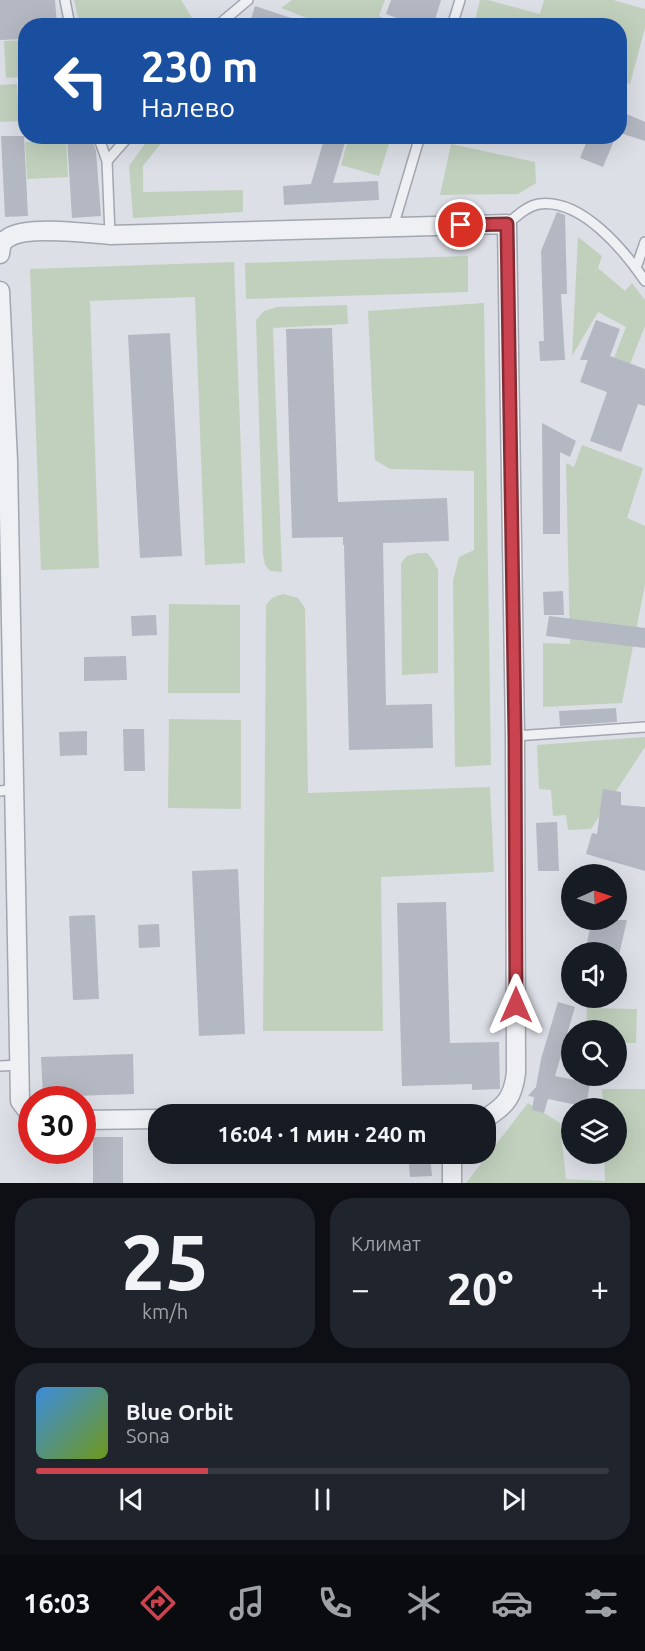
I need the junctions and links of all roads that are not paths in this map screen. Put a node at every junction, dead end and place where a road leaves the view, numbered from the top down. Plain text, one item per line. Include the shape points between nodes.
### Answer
1 (65, 0) edge
2 (248, 0) edge
3 (460, 0) edge
4 (68, 18) edge
5 (227, 18) edge
6 (454, 18) edge
7 (101, 144) edge
8 (122, 144) edge
9 (418, 144) edge
10 (107, 161) junction
11 (507, 224) junction
12 (393, 227) junction
13 (110, 235) junction
14 (645, 242) edge
15 (0, 254) edge
16 (636, 268) junction
17 (645, 281) edge
18 (0, 291) edge
19 (4, 462) edge
20 (645, 727) edge
21 (515, 736) junction
22 (7, 790) edge
23 (20, 1065) junction
24 (0, 1066) edge
25 (20, 1086) edge
26 (496, 1111) edge
27 (148, 1119) edge
28 (96, 1120) edge
29 (452, 1164) edge
30 (452, 1183) edge

1 - 4 lane
2 - 5 lane
3 - 6 lane
7 - 10 lane
8 - 10 lane
9 - 12 lane
10 - 13 lane
11 - 12 street
11 - 16 lane via 540,204 567,207 611,238
11 - 21 street
12 - 13 street
13 - 15 street via 60,231 17,234 2,244
14 - 16 lane
16 - 17 lane
18 - 19 street
19 - 22 street
20 - 21 lane
21 - 26 street via 516,1072 514,1090
22 - 23 street
23 - 24 lane
23 - 25 street
27 - 28 street
29 - 30 street

